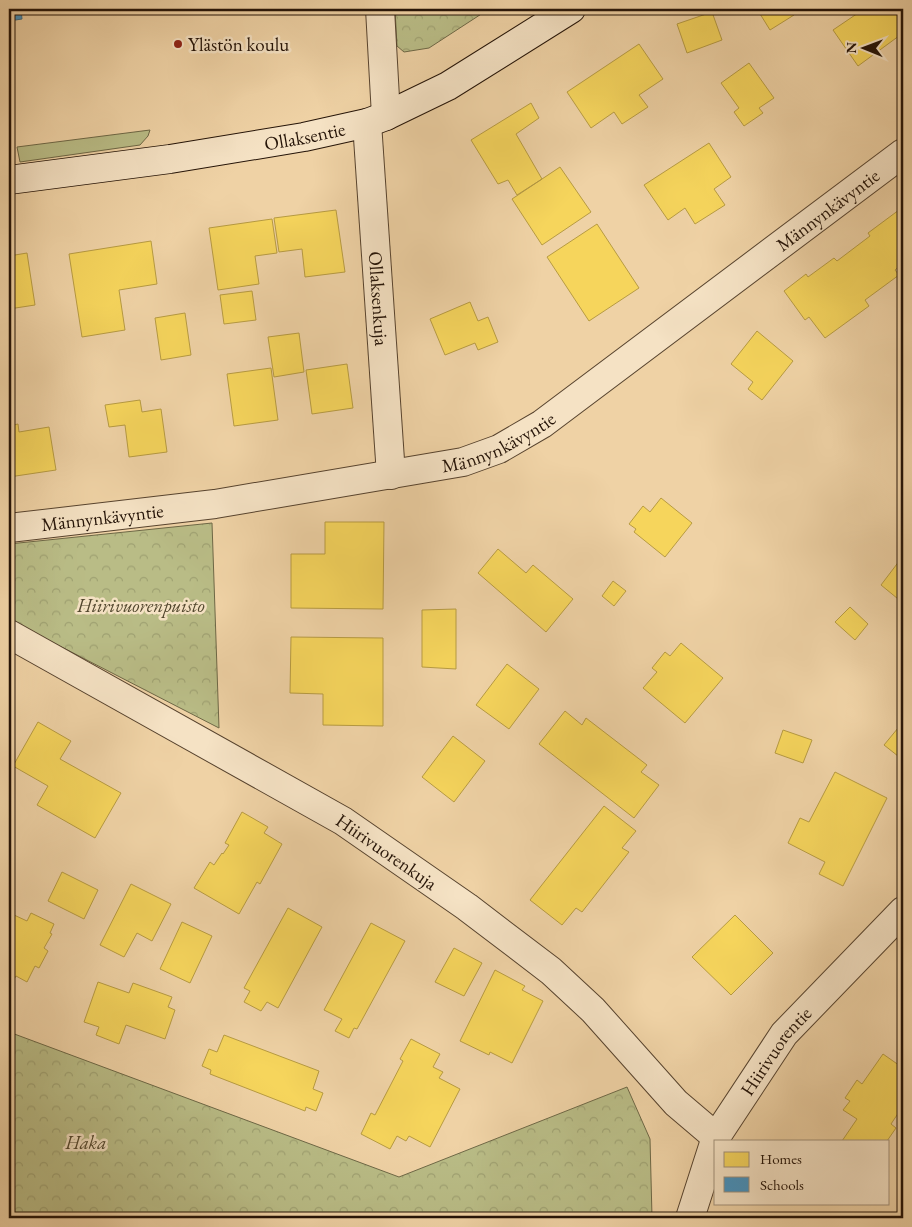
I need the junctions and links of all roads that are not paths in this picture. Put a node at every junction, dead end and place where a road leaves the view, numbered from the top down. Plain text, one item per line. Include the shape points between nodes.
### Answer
1 (380, 9) edge
2 (571, 9) edge
3 (377, 120) junction
4 (903, 153) edge
5 (9, 180) edge
6 (391, 475) junction
7 (9, 528) edge
8 (9, 634) edge
9 (903, 911) edge
10 (716, 1137) junction
11 (715, 1140) edge
12 (714, 1143) edge
13 (690, 1218) edge

1 - 3 street, Ollaksenkuja
2 - 3 street, Ollaksentie via 448,86
3 - 5 street, Ollaksentie via 304,137
3 - 6 street, Ollaksenkuja
4 - 6 street, Männynkävyntie via 542,424 499,449 463,462
6 - 7 street, Männynkävyntie via 215,504
8 - 10 street, Hiirivuorenkuja via 343,821 467,906 551,971 593,1010 676,1103
9 - 10 street, Hiirivuorentie via 784,1034
10 - 11 street, Hiirivuorentie
12 - 13 street, Hiirivuorentie

